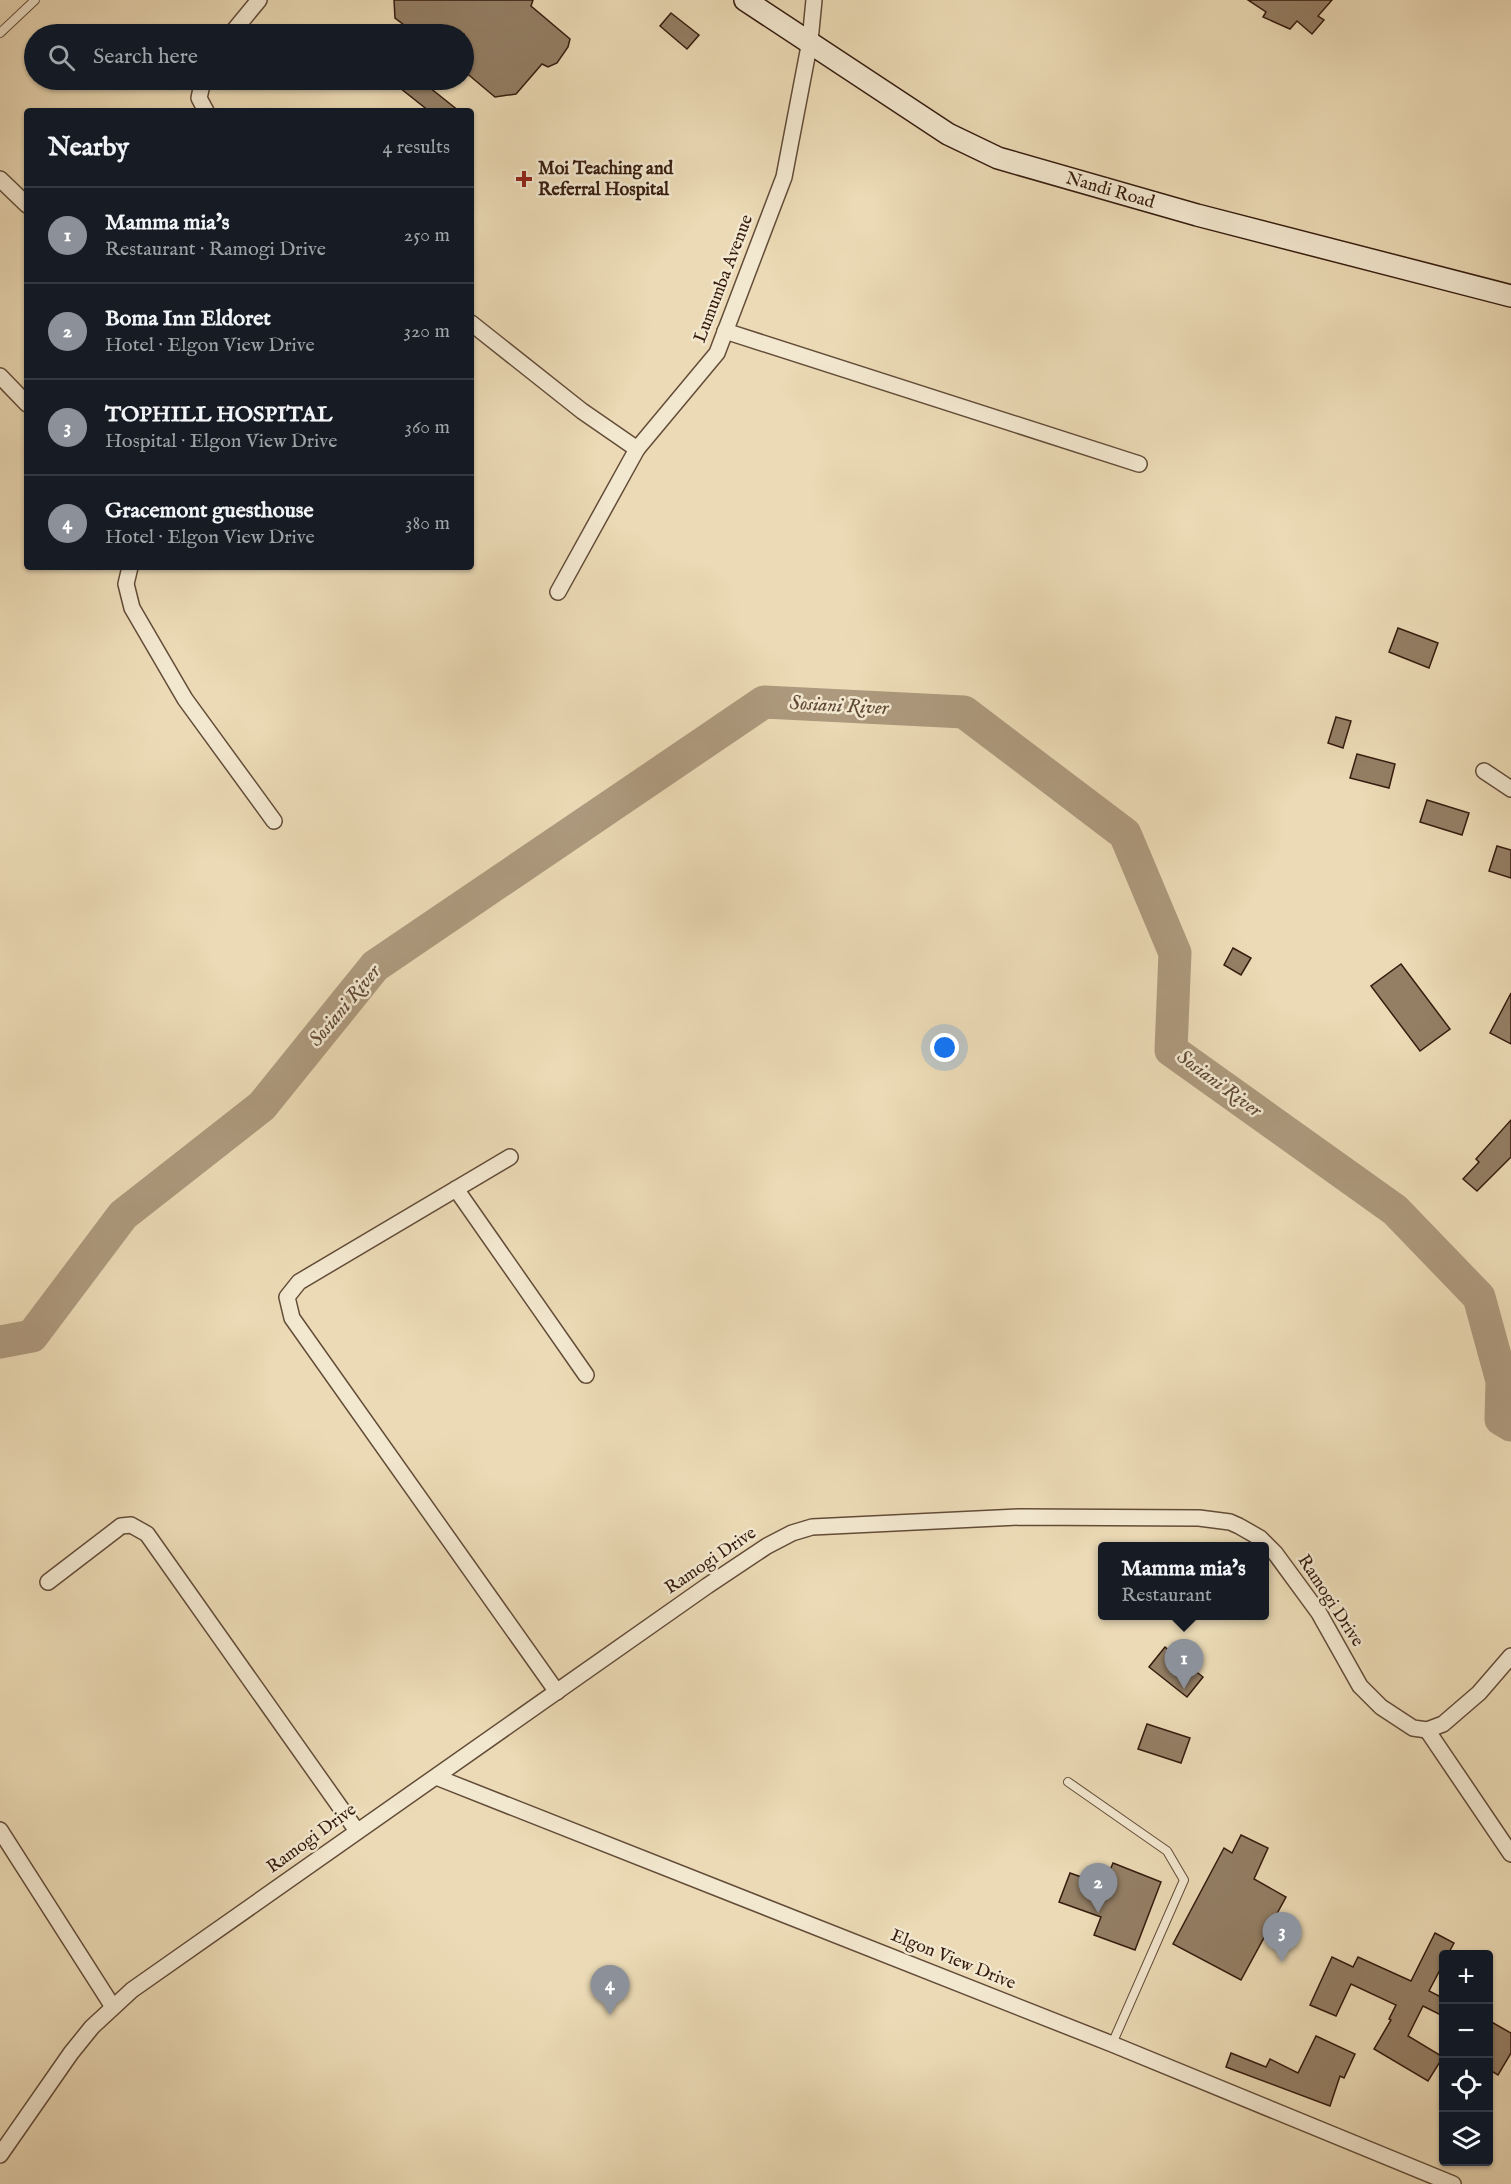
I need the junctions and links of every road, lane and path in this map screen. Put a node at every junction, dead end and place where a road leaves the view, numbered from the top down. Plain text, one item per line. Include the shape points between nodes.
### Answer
1 (35, 0) edge
2 (259, 0) edge
3 (745, 0) edge
4 (814, 0) edge
5 (239, 24) edge
6 (0, 33) edge
7 (810, 41) junction
8 (201, 90) edge
9 (204, 108) edge
10 (0, 178) edge
11 (24, 202) edge
12 (1511, 296) edge
13 (474, 325) edge
14 (726, 331) junction
15 (0, 376) edge
16 (24, 401) edge
17 (637, 449) junction
18 (1139, 464) dead end
19 (129, 570) edge
20 (558, 592) dead end
21 (1484, 771) dead end
22 (1511, 789) edge
23 (274, 821) dead end
24 (510, 1157) dead end
25 (456, 1189) junction
26 (586, 1375) dead end
27 (1264, 1542) edge
28 (1269, 1547) edge
29 (48, 1582) dead end
30 (1511, 1656) edge
31 (557, 1692) junction
32 (1427, 1731) junction
33 (436, 1777) junction
34 (1068, 1782) dead end
35 (0, 1830) edge
36 (357, 1831) junction
37 (1511, 1854) edge
38 (113, 2007) junction
39 (1112, 2044) junction
40 (0, 2155) edge
41 (1453, 2184) edge

1 - 6 lane
2 - 5 street
3 - 7 street, Nandi Road
4 - 7 street, Lumumba Avenue
7 - 12 street, Nandi Road via 948,134 999,158 1165,207
7 - 14 street, Lumumba Avenue via 784,177
8 - 9 street via 199,98
10 - 11 street
13 - 17 street
14 - 17 street, Lumumba Avenue via 708,367
14 - 18 street
15 - 16 street
17 - 20 street, Lumumba Avenue
19 - 23 street via 126,584 132,608 185,699
21 - 22 street
24 - 25 street
25 - 26 street
25 - 31 street via 299,1282 287,1297 292,1318
27 - 31 street, Ramogi Drive via 1230,1522 1170,1516 1019,1516 812,1527 767,1546
28 - 32 street, Ramogi Drive via 1318,1613 1360,1686 1406,1725
29 - 36 street via 121,1526 131,1525 147,1534
30 - 32 street via 1479,1693 1452,1717
31 - 33 street, Ramogi Drive
32 - 37 street
33 - 36 street, Ramogi Drive
33 - 39 street, Elgon View Drive
34 - 39 lane via 1167,1851 1184,1880
35 - 38 street
36 - 38 street, Ramogi Drive
38 - 40 street, Ramogi Drive via 71,2053
39 - 41 street, Elgon View Drive

